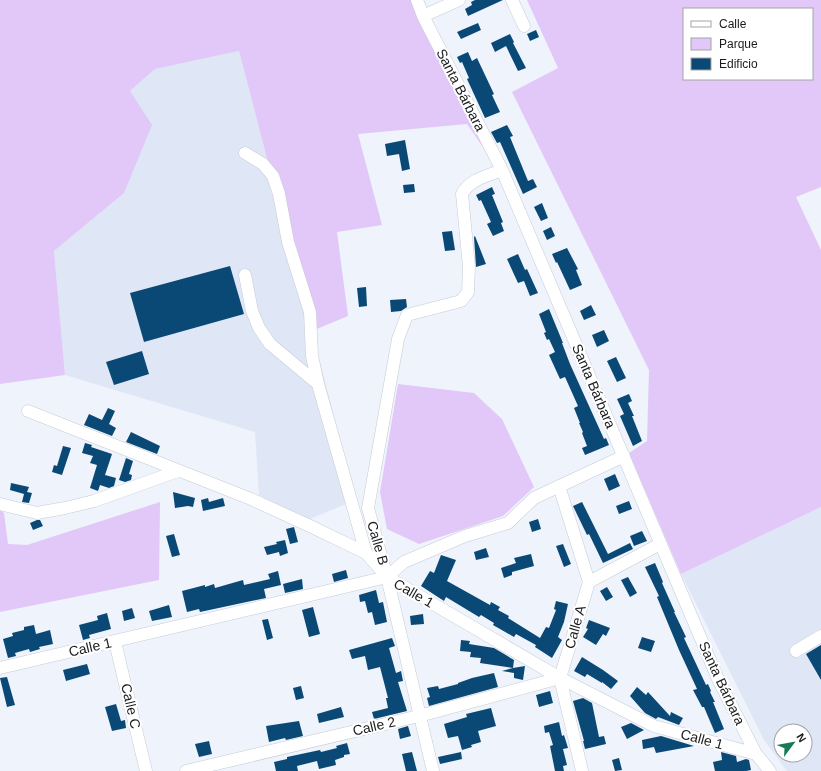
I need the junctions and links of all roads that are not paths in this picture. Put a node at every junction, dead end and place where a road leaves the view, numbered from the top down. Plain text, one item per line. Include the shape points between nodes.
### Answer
1 (417, 0) edge
2 (459, 0) edge
3 (512, 0) edge
4 (423, 16) junction
5 (524, 26) dead end
6 (245, 153) dead end
7 (502, 170) junction
8 (245, 275) dead end
9 (318, 384) junction
10 (28, 411) dead end
11 (624, 456) junction
12 (178, 471) junction
13 (559, 486) junction
14 (0, 504) edge
15 (660, 544) junction
16 (366, 554) junction
17 (387, 577) junction
18 (589, 582) junction
19 (821, 636) edge
20 (116, 642) junction
21 (796, 650) dead end
22 (0, 668) edge
23 (560, 678) junction
24 (419, 716) junction
25 (756, 754) junction
26 (146, 771) edge
27 (186, 771) edge
28 (433, 771) edge
29 (582, 771) edge
30 (770, 771) edge

1 - 4 street, Santa Bárbara
2 - 4 street
3 - 5 street
4 - 7 street, Santa Bárbara
6 - 9 street via 263,164 273,176 279,194 288,242 310,312 312,356
7 - 11 street, Santa Bárbara
7 - 17 street, Calle B via 476,180 466,187 462,194 469,267 468,292 461,301 407,315 398,338 368,508
8 - 9 street via 252,311 259,328 270,344
9 - 16 street
10 - 12 street
11 - 13 street
11 - 15 street, Santa Bárbara
12 - 14 street via 94,501 65,508 37,513
12 - 16 street via 251,499
13 - 17 street via 534,498 508,523 465,536 404,562
13 - 18 street
15 - 18 street
15 - 25 street, Santa Bárbara via 718,680
16 - 17 street
17 - 20 street, Calle 1
17 - 23 street, Calle 1
17 - 24 street, Calle B
18 - 23 street, Calle A
19 - 21 street
20 - 22 street, Calle 1
20 - 26 street, Calle C
23 - 24 street, Calle 2
23 - 25 street, Calle 1 via 654,726
23 - 29 street
24 - 27 street, Calle 2
24 - 28 street, Calle B
25 - 30 street, Santa Bárbara

